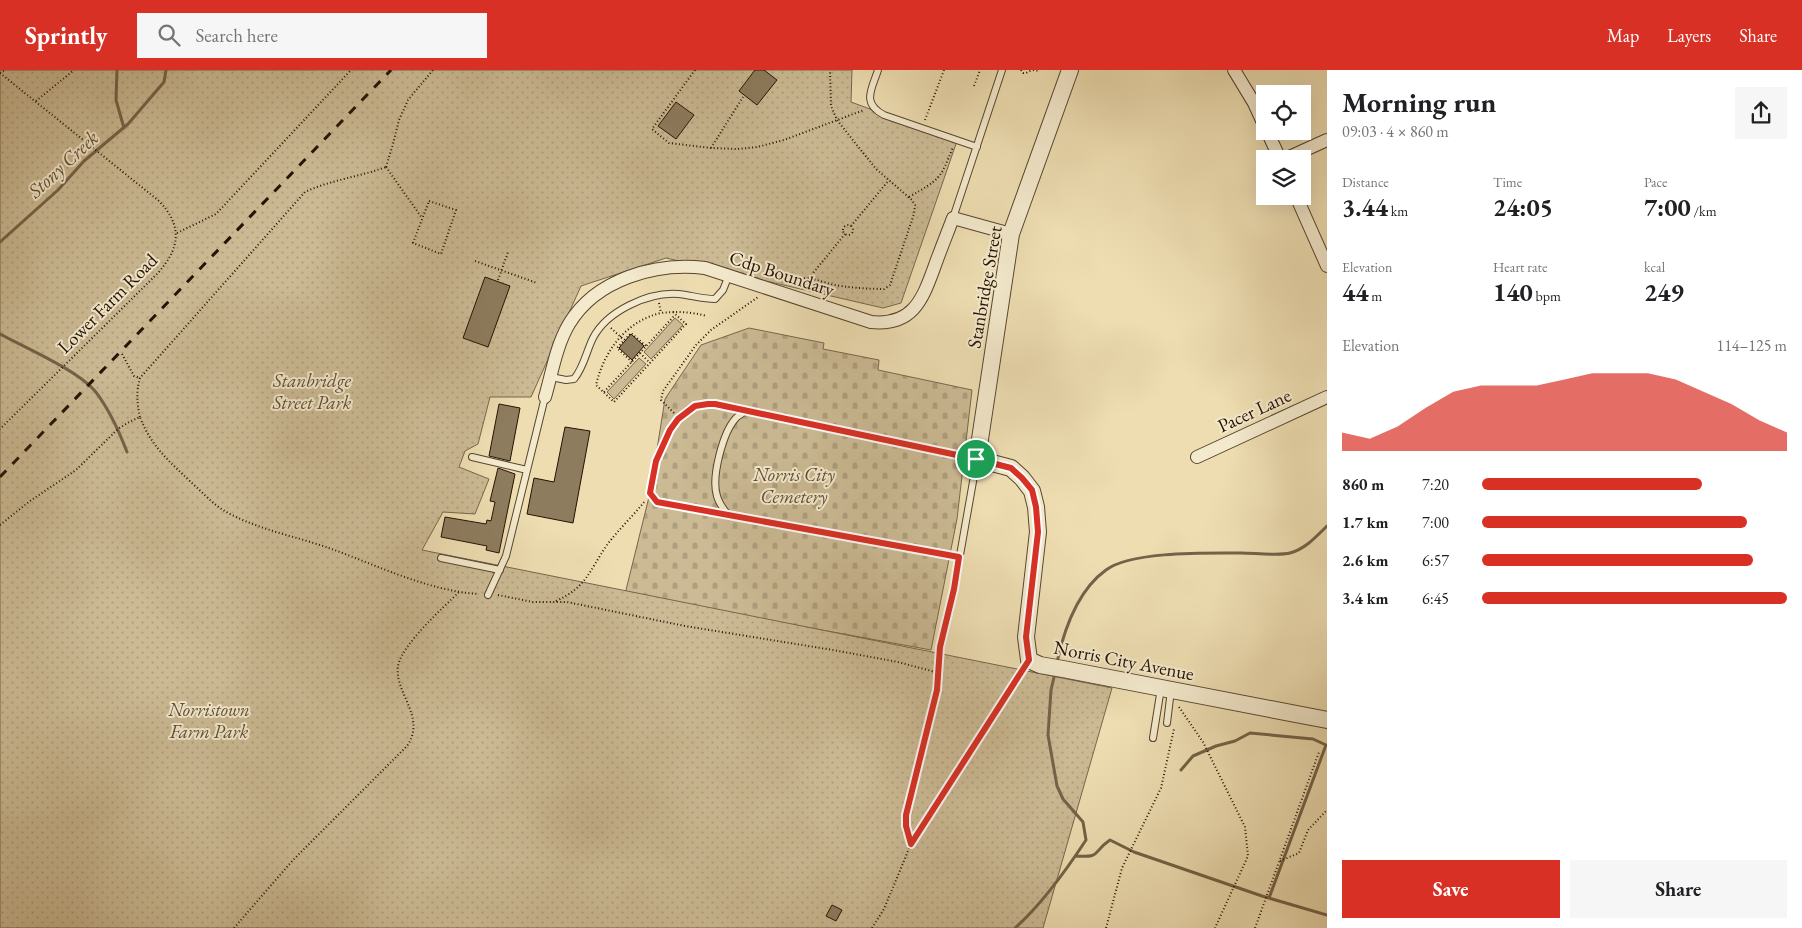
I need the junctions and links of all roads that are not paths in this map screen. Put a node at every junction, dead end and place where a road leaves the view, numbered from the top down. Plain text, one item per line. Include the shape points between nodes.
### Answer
1 (878, 70) edge
2 (1002, 70) edge
3 (1070, 70) edge
4 (1234, 70) edge
5 (1256, 107) edge
6 (1327, 140) edge
7 (977, 147) junction
8 (1304, 150) edge
9 (1300, 205) edge
10 (953, 218) junction
11 (1011, 234) junction
12 (1327, 266) edge
13 (729, 275) junction
14 (550, 377) junction
15 (545, 397) joint
16 (1327, 397) edge
17 (746, 411) junction
18 (472, 457) dead end
19 (1197, 457) dead end
20 (976, 459) junction
21 (528, 470) junction
22 (729, 516) junction
23 (959, 557) junction
24 (441, 558) dead end
25 (500, 570) junction
26 (488, 595) dead end
27 (940, 647) road end
28 (1174, 694) junction
29 (1327, 720) edge
30 (1167, 723) dead end
31 (1153, 738) dead end

1 - 7 lane via 870,95 874,110
2 - 7 lane
3 - 11 street, Stanbridge Street
4 - 5 street
6 - 8 street
7 - 10 lane
9 - 12 street
10 - 11 street
10 - 13 street, Cdp Boundary via 922,299 910,313 891,321 872,322
11 - 20 street, Stanbridge Street
13 - 14 lane via 716,299 677,294 651,296 628,306 594,337 581,371 574,379
13 - 14 street, Cdp Boundary via 705,268 678,266 646,271 616,282 591,299 570,323
14 - 15 street, Cdp Boundary
15 - 21 lane
16 - 19 street, Pacer Lane
17 - 20 lane
17 - 22 lane via 736,418 723,444 715,475 717,497
17 - 22 lane via 708,404 695,406 678,419 656,461 650,493 657,502
18 - 21 lane
20 - 23 lane
20 - 28 street, Norris City Avenue via 1011,468 1032,490 1038,532 1026,637 1034,662
21 - 25 lane
22 - 23 lane
23 - 27 lane
24 - 25 lane
25 - 26 lane
28 - 29 street, Norris City Avenue
28 - 30 lane
28 - 31 lane

